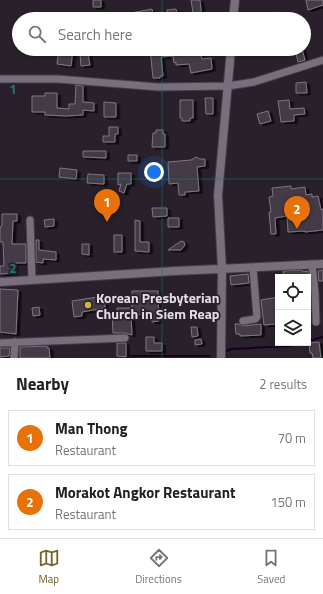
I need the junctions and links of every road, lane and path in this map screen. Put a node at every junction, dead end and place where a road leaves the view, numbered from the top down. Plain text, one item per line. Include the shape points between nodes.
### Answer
1 (235, 0) edge
2 (234, 12) edge
3 (230, 56) edge
4 (323, 60) edge
5 (0, 79) edge
6 (228, 86) junction
7 (30, 220) dead end
8 (312, 264) junction
9 (323, 264) edge
10 (253, 268) junction
11 (222, 269) junction
12 (32, 280) junction
13 (0, 282) edge
14 (243, 321) dead end
15 (316, 322) dead end
16 (125, 338) dead end
17 (15, 342) junction
18 (0, 343) edge
19 (14, 358) edge
20 (221, 358) edge

1 - 2 street
3 - 6 street
4 - 6 street via 254,82
5 - 6 street via 58,79 158,87
6 - 11 street via 218,195
7 - 12 street
8 - 9 street
8 - 10 street
8 - 15 street
10 - 11 street
10 - 14 street via 257,317
11 - 12 street
11 - 20 street
12 - 13 street
16 - 17 street
17 - 18 street
17 - 19 street

